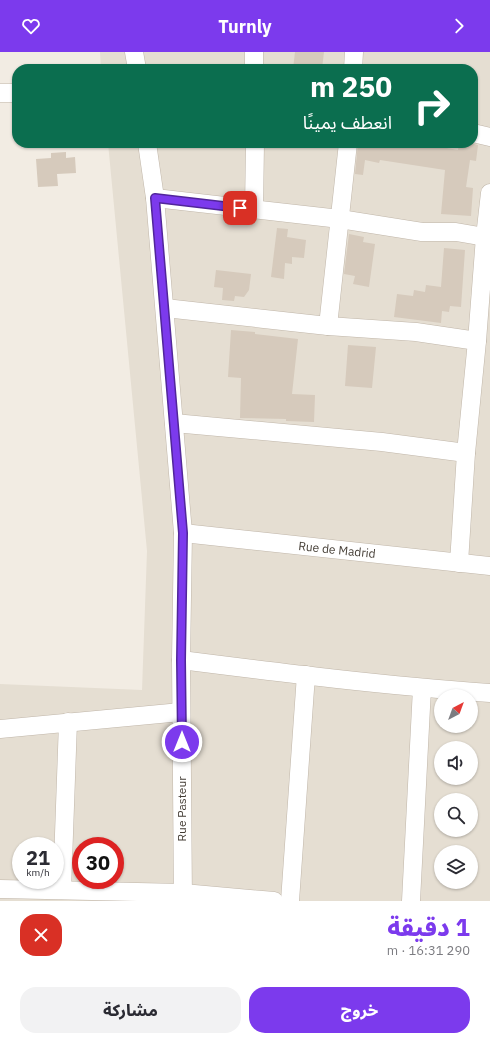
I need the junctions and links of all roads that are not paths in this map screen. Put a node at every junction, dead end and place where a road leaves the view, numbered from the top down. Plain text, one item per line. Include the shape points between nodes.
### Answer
1 (134, 52) edge
2 (254, 52) edge
3 (354, 52) edge
4 (136, 64) edge
5 (254, 64) edge
6 (354, 64) edge
7 (0, 93) edge
8 (12, 93) edge
9 (478, 134) edge
10 (490, 137) edge
11 (148, 148) edge
12 (255, 148) edge
13 (347, 148) edge
14 (155, 198) junction
15 (490, 200) edge
16 (254, 209) junction
17 (340, 219) junction
18 (485, 237) junction
19 (165, 308) junction
20 (484, 312) edge
21 (328, 326) junction
22 (477, 341) junction
23 (174, 423) junction
24 (466, 452) junction
25 (183, 533) junction
26 (459, 563) junction
27 (490, 566) edge
28 (181, 660) junction
29 (306, 675) junction
30 (422, 688) junction
31 (490, 693) edge
32 (181, 712) junction
33 (68, 722) junction
34 (0, 729) edge
35 (0, 889) edge
36 (62, 890) junction
37 (183, 897) edge
38 (274, 901) edge
39 (290, 901) edge
40 (411, 901) edge

1 - 4 street
2 - 5 street
3 - 6 street
7 - 8 street
9 - 10 street
11 - 14 street, Rue Pasteur
12 - 16 street
13 - 17 street
14 - 16 street
14 - 19 street, Rue Pasteur
15 - 18 street
16 - 17 street
17 - 18 street via 422,232 456,232
17 - 21 street
18 - 20 street
19 - 21 street
19 - 23 street, Rue Pasteur
20 - 22 street
21 - 22 street via 416,332
22 - 24 street
23 - 24 street
23 - 25 street, Rue Pasteur
24 - 26 street
25 - 26 street, Rue de Madrid
25 - 28 street, Rue Pasteur
26 - 27 street, Rue de Madrid
28 - 29 street
28 - 32 street, Rue Pasteur
29 - 30 street
29 - 39 street
30 - 31 street
30 - 40 street
32 - 33 street
32 - 37 street, Rue Pasteur
33 - 34 street
33 - 36 street
35 - 36 street
36 - 37 street
37 - 38 street

